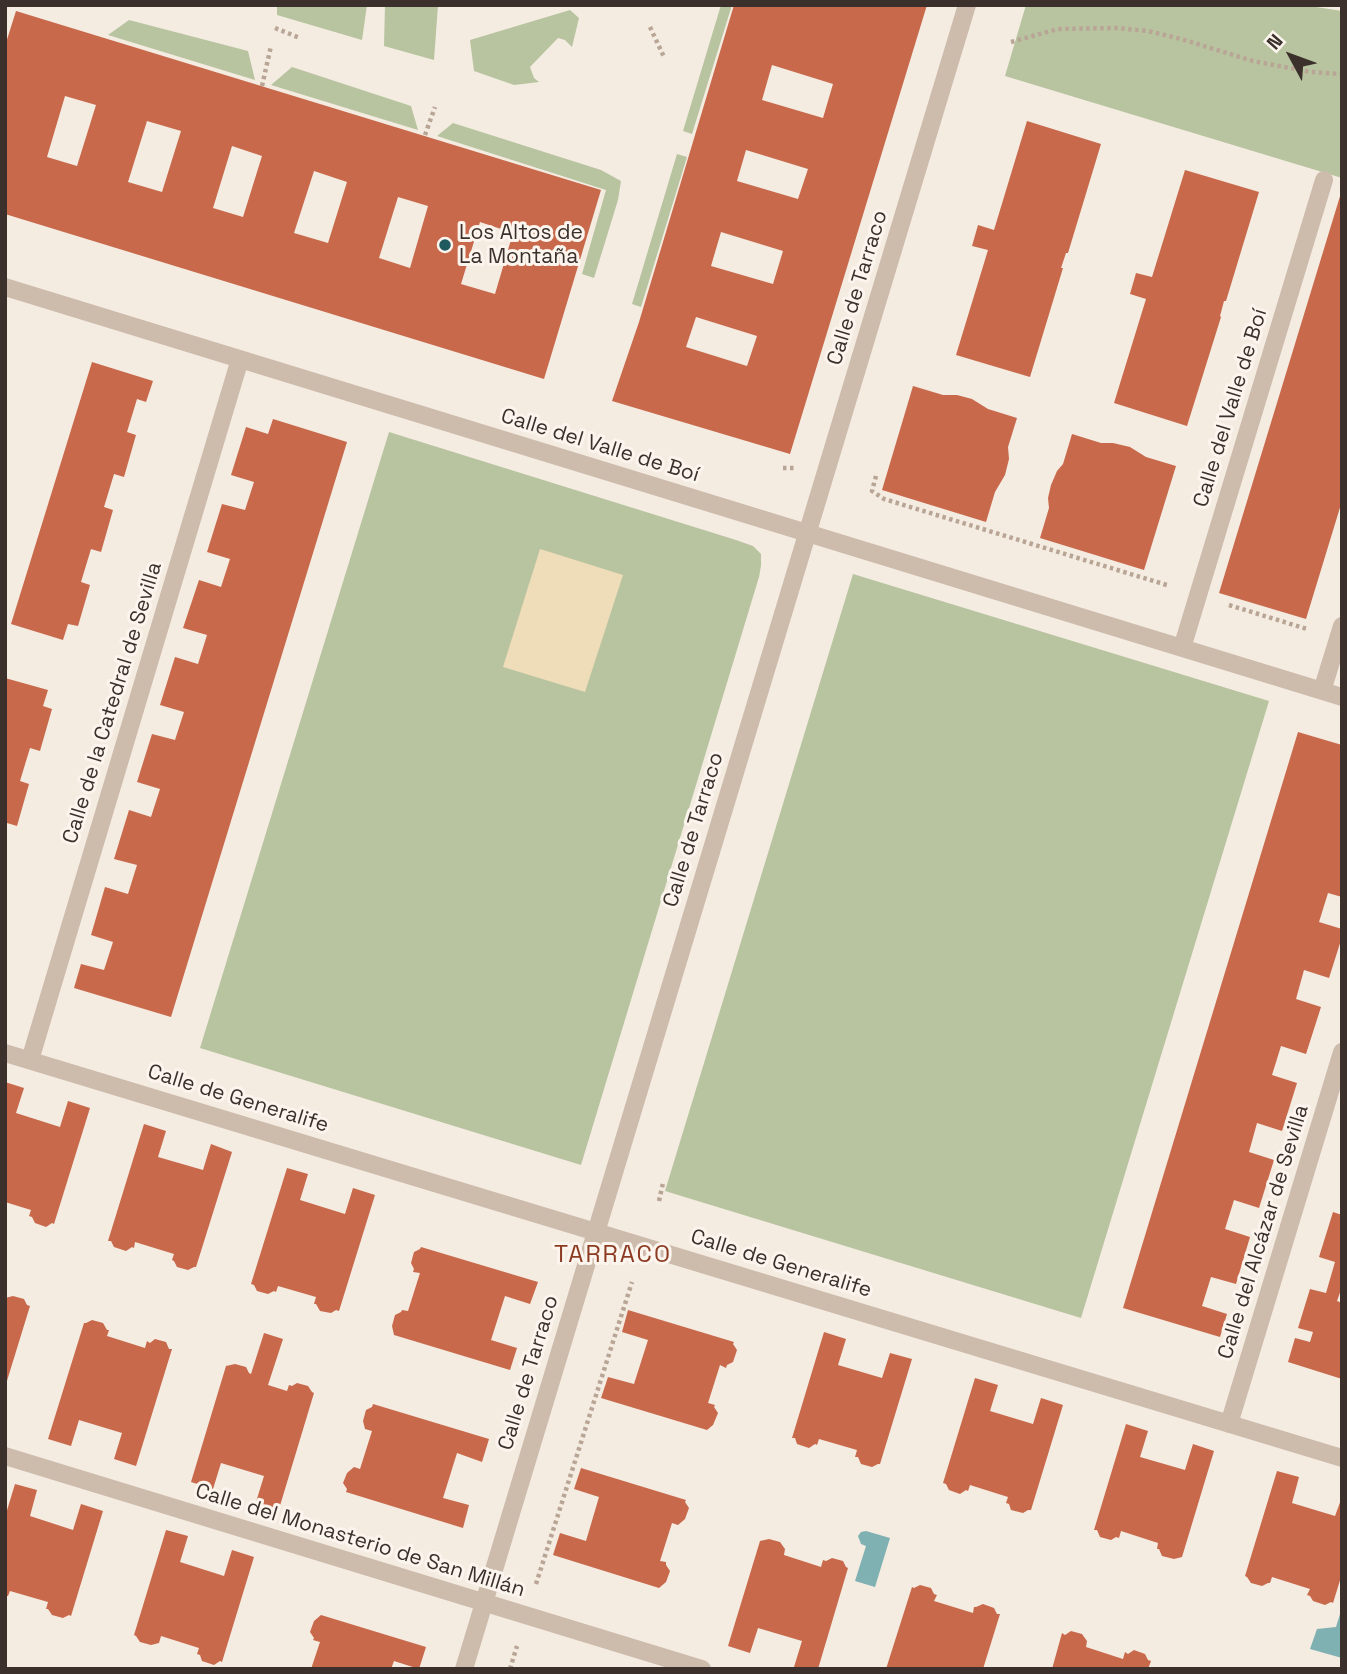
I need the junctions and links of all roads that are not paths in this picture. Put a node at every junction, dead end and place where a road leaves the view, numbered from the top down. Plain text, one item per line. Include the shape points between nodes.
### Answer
1 (967, 5) edge
2 (1324, 180) dead end
3 (5, 287) edge
4 (240, 359) junction
5 (808, 533) junction
6 (1340, 632) edge
7 (1182, 648) junction
8 (1322, 691) junction
9 (1342, 697) edge
10 (1342, 1052) edge
11 (5, 1053) edge
12 (30, 1060) junction
13 (596, 1232) junction
14 (1229, 1424) junction
15 (5, 1456) edge
16 (1342, 1458) edge
17 (484, 1602) junction
18 (464, 1669) edge
19 (702, 1669) edge

1 - 5 street, Calle de Tarraco
2 - 7 street, Calle del Valle de Boí
3 - 4 street, Calle del Valle de Boí
4 - 5 street, Calle del Valle de Boí
4 - 12 street, Calle de la Catedral de Sevilla
5 - 7 street, Calle del Valle de Boí
5 - 13 street, Calle de Tarraco
6 - 8 street
7 - 8 street, Calle del Valle de Boí
8 - 9 street, Calle del Valle de Boí
10 - 14 street, Calle del Alcázar de Sevilla
11 - 12 street, Calle de Generalife
12 - 13 street, Calle de Generalife
13 - 14 street, Calle de Generalife
13 - 17 street, Calle de Tarraco
14 - 16 street, Calle de Generalife
15 - 17 street, Calle del Monasterio de San Millán
17 - 18 street, Calle de Tarraco
17 - 19 street, Calle del Monasterio de San Millán

